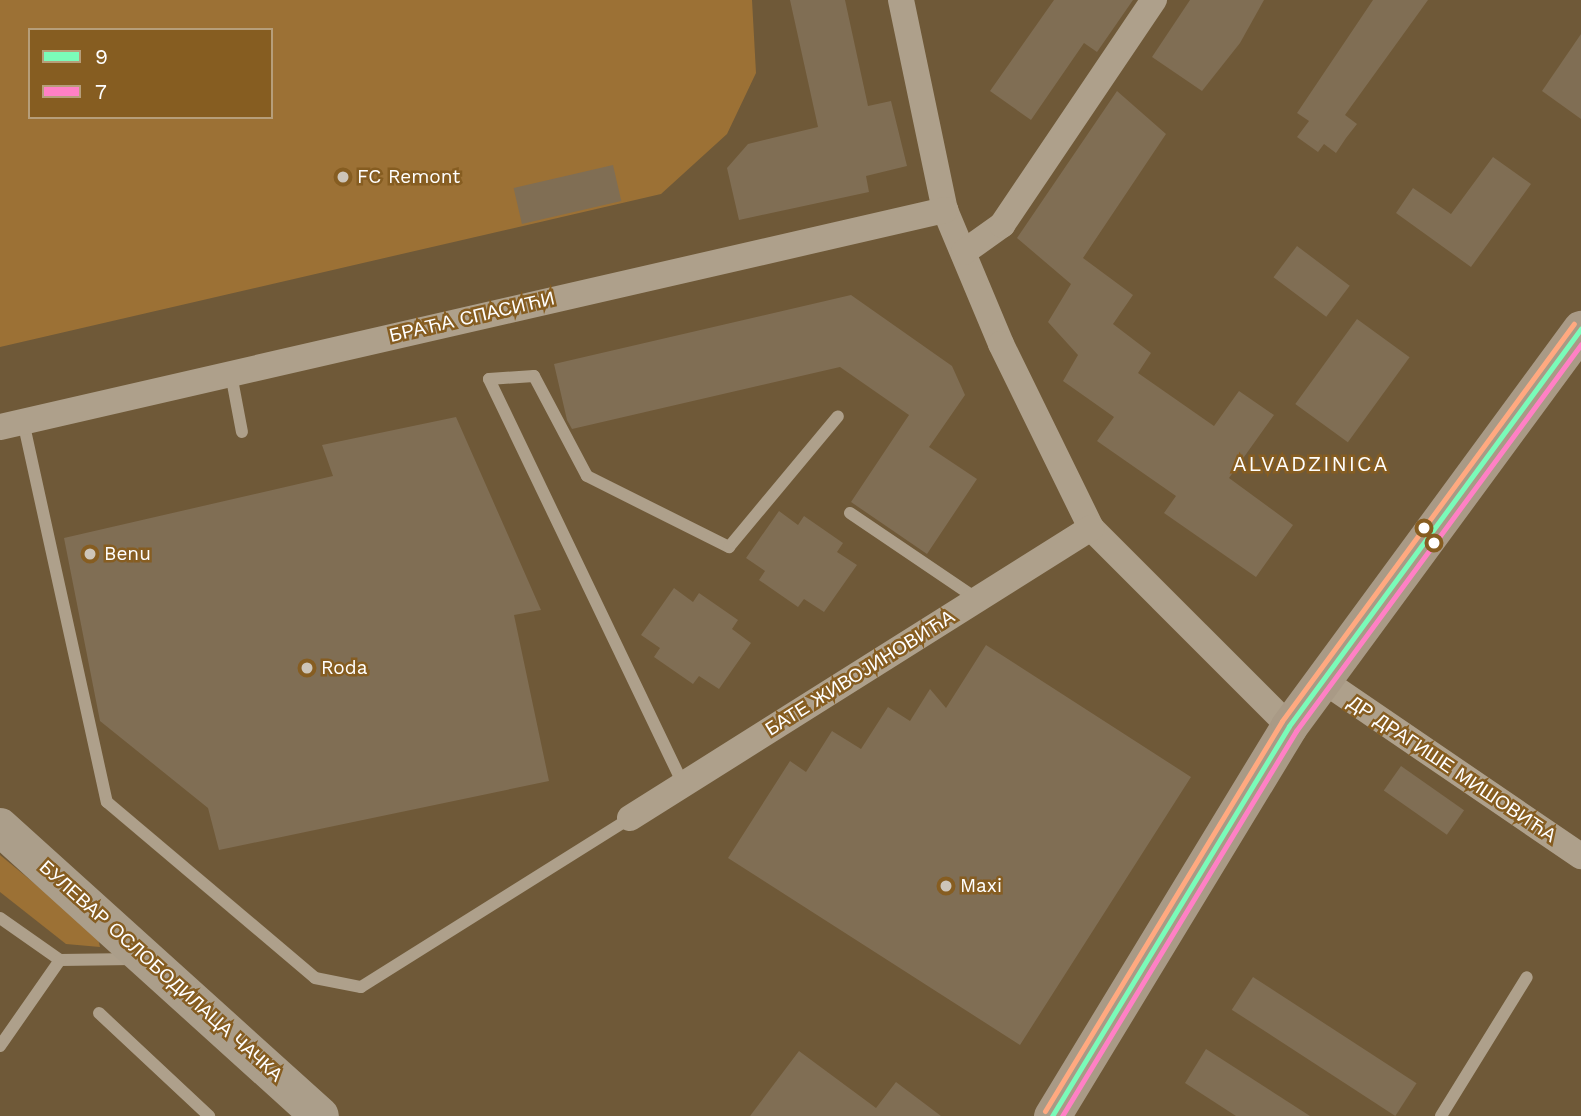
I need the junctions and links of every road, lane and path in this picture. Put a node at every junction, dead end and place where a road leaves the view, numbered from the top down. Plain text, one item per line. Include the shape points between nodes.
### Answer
1 (901, 0) edge
2 (1154, 0) edge
3 (945, 210) junction
4 (964, 252) junction
5 (1581, 329) edge
6 (231, 373) junction
7 (838, 416) dead end
8 (12, 424) edge
9 (242, 432) dead end
10 (850, 513) dead end
11 (1091, 528) junction
12 (977, 600) junction
13 (1324, 681) junction
14 (1289, 726) junction
15 (683, 784) junction
16 (629, 818) joint
17 (0, 827) edge
18 (1581, 856) edge
19 (0, 918) edge
20 (147, 959) junction
21 (60, 960) junction
22 (1527, 976) dead end
23 (99, 1013) dead end
24 (0, 1046) edge
25 (209, 1116) edge
26 (320, 1116) edge
27 (1052, 1116) edge
28 (1441, 1116) edge

1 - 3 street
2 - 4 street via 1002,225
3 - 4 street
3 - 6 street, БРАЋА СПАСИЋИ
4 - 11 street via 1001,344
5 - 13 main road
6 - 8 street, БРАЋА СПАСИЋИ
6 - 9 lane
7 - 15 lane via 729,547 587,476 534,376 489,379
8 - 16 lane via 107,802 316,978 361,987
10 - 12 lane
11 - 12 street, БАТЕ ЖИВОЈИНОВИЋА
11 - 14 street
12 - 15 street, БАТЕ ЖИВОЈИНОВИЋА
13 - 14 main road
13 - 18 street, ДР ДРАГИШЕ МИШОВИЋА
14 - 27 main road
15 - 16 street, БАТЕ ЖИВОЈИНОВИЋА
17 - 20 main road, БУЛЕВАР ОСЛОБОДИЛАЦА ЧАЧКА
19 - 21 lane
20 - 21 lane
20 - 26 main road, БУЛЕВАР ОСЛОБОДИЛАЦА ЧАЧКА
21 - 24 lane
22 - 28 lane
23 - 25 lane

